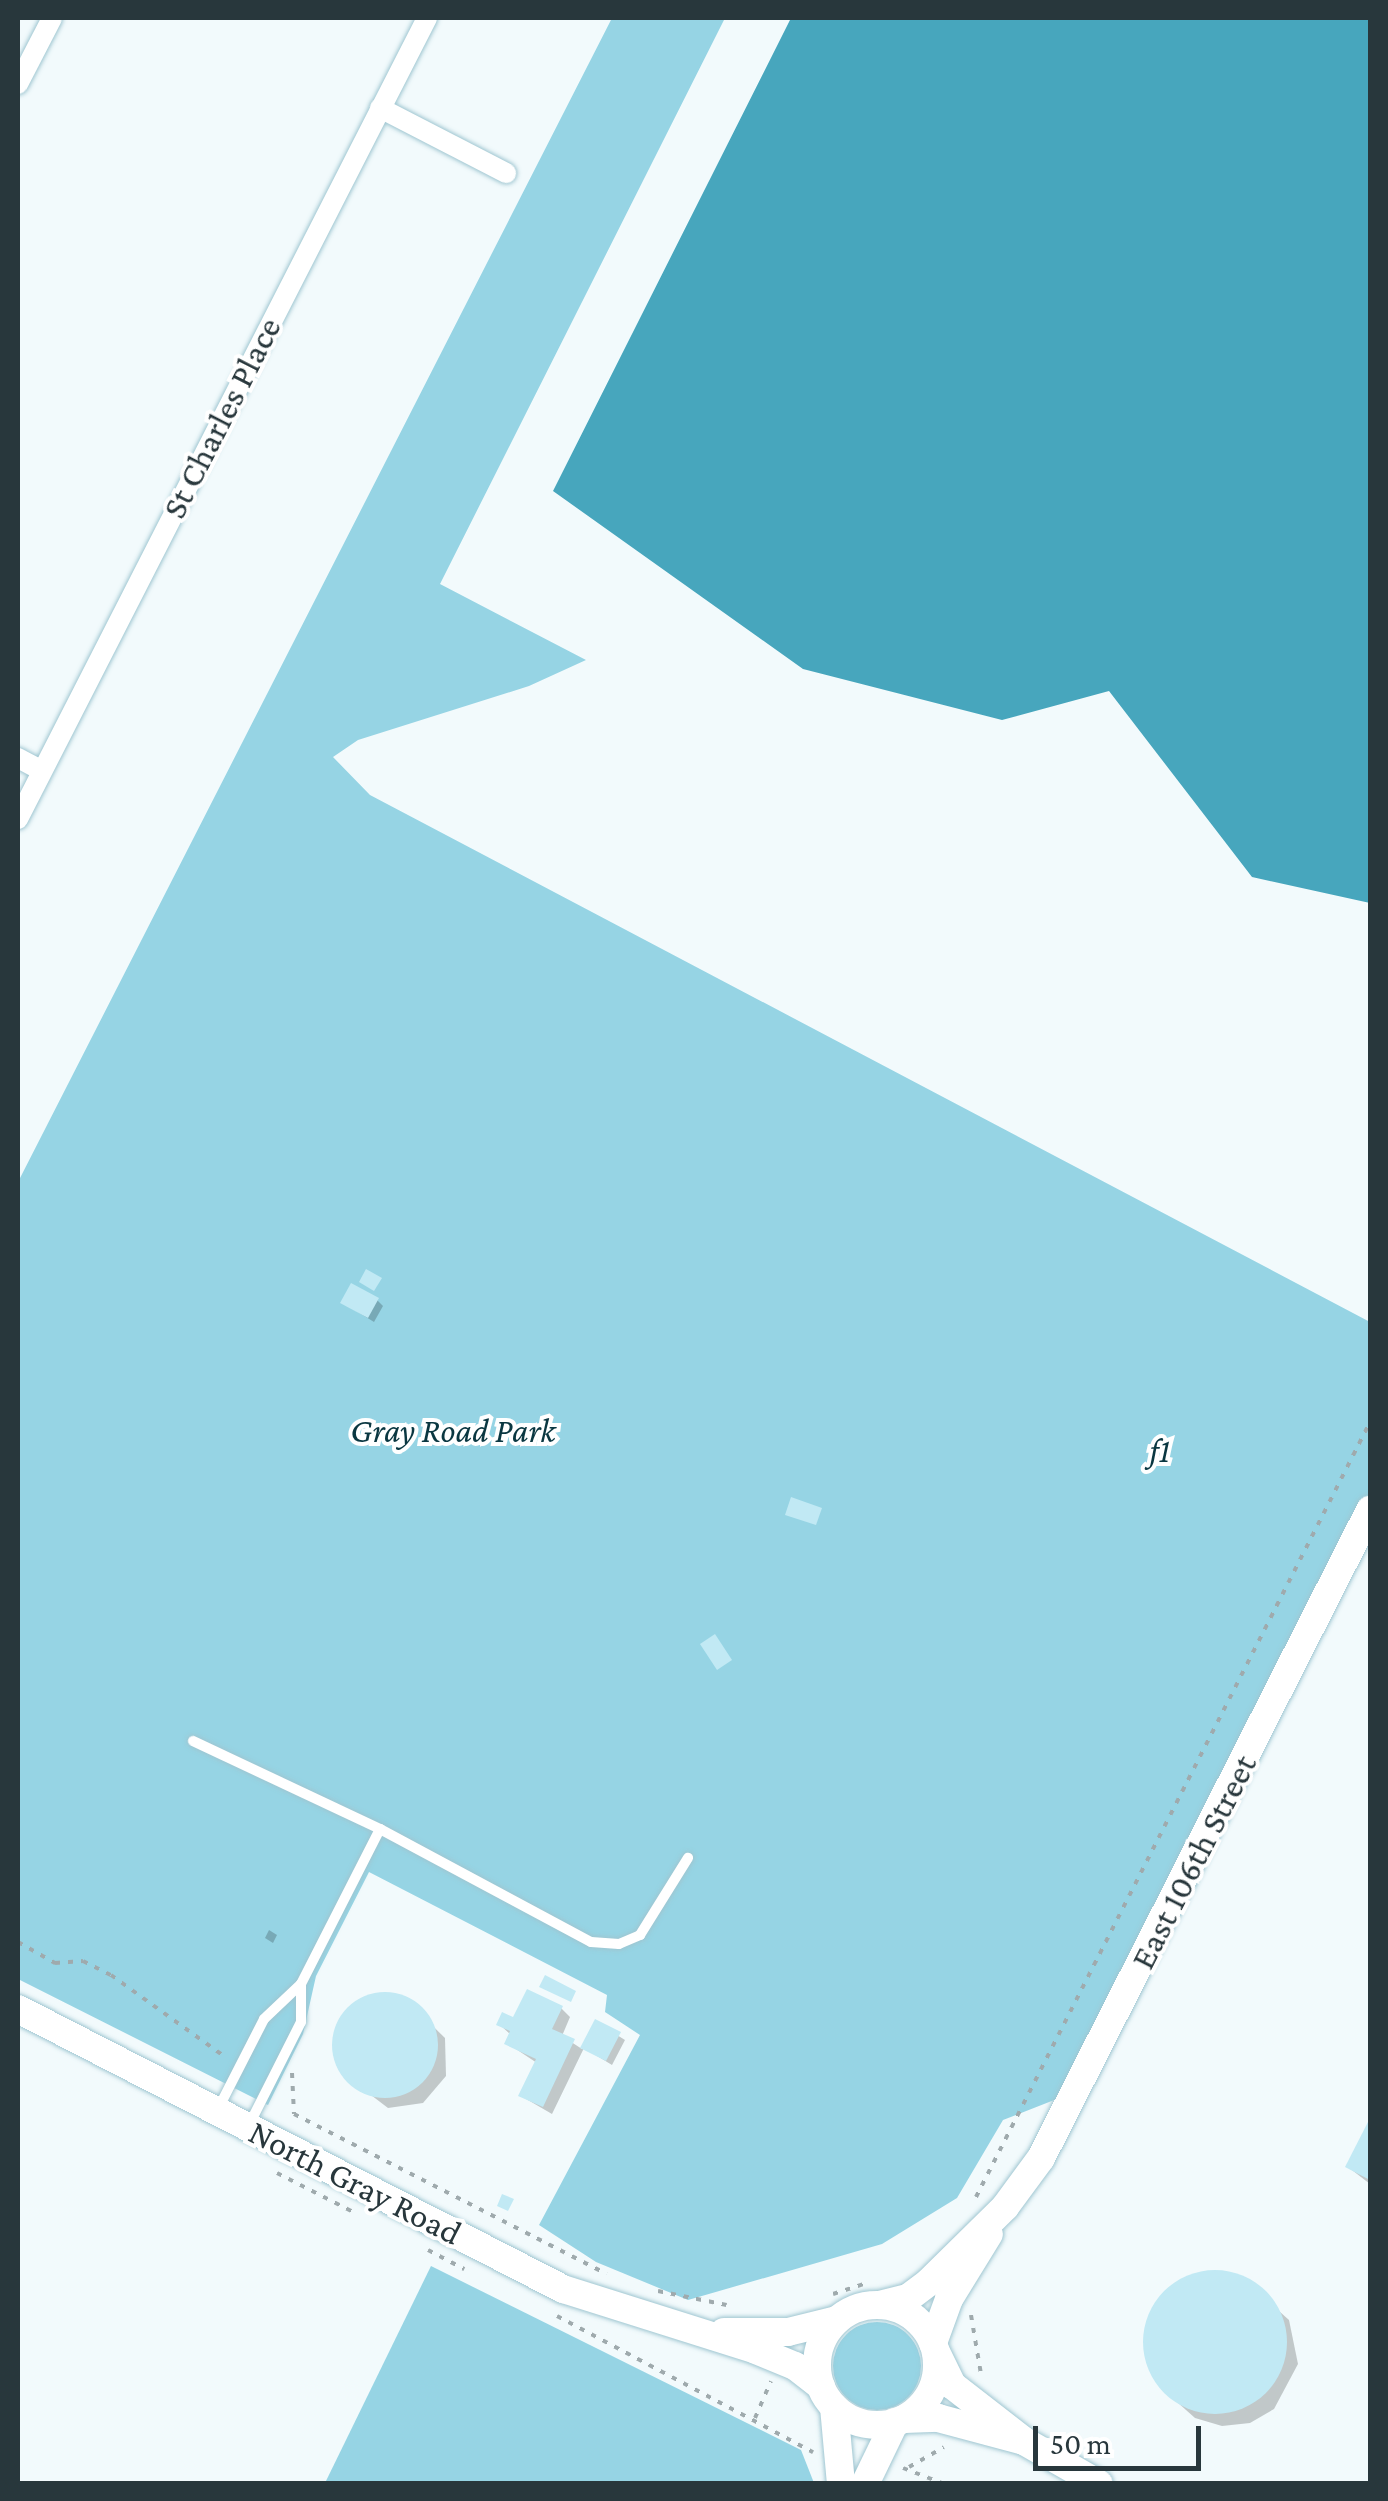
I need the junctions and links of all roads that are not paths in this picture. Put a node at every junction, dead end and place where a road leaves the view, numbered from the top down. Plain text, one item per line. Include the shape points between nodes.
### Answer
1 (52, 18) edge
2 (427, 18) edge
3 (18, 84) edge
4 (380, 108) junction
5 (506, 173) dead end
6 (18, 758) edge
7 (42, 770) junction
8 (18, 819) edge
9 (1370, 1510) edge
10 (193, 1741) dead end
11 (380, 1829) junction
12 (688, 1858) dead end
13 (300, 1984) junction
14 (18, 2009) edge
15 (216, 2112) junction
16 (247, 2128) junction
17 (1005, 2207) junction
18 (876, 2293) junction
19 (830, 2310) junction
20 (703, 2334) junction
21 (935, 2348) junction
22 (827, 2396) junction
23 (900, 2420) junction
24 (1024, 2441) junction
25 (841, 2484) edge
26 (865, 2484) edge
27 (1099, 2484) edge

1 - 3 street
2 - 4 street, St Charles Place
4 - 5 street
4 - 7 street, St Charles Place
6 - 7 street
7 - 8 street, St Charles Place
9 - 17 street, East 106th Street via 1074,2101
10 - 11 lane
11 - 12 lane via 591,1942 619,1944 640,1935
11 - 13 lane
13 - 15 lane via 264,2019
13 - 16 lane via 303,2015
14 - 15 street, North Gray Road
15 - 16 street, North Gray Road
16 - 20 street, North Gray Road via 563,2290
17 - 18 street, East 106th Street via 919,2290
17 - 21 street, East 106th Street via 950,2299
18 - 19 street, East 106th Street
18 - 21 street via 916,2319
19 - 20 street, North Gray Road via 788,2332
19 - 22 street via 819,2350
20 - 22 street, North Gray Road via 795,2366
21 - 23 street, East 106th Street via 928,2398
21 - 24 street via 952,2385
22 - 23 street, North Gray Road via 869,2424
22 - 25 street
23 - 24 street via 938,2418
23 - 26 street
24 - 27 street

